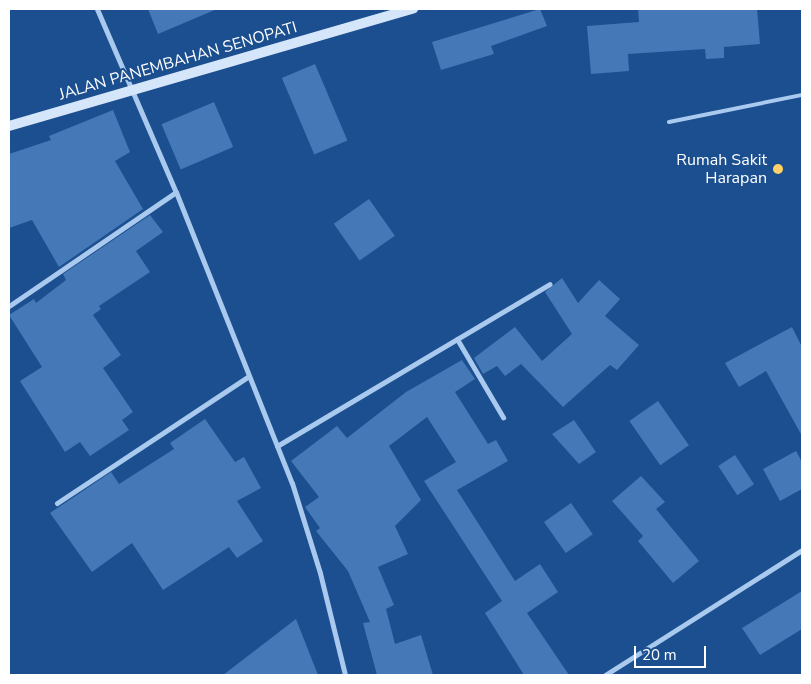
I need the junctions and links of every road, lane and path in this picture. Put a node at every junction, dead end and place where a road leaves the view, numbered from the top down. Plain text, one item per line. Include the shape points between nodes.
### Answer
1 (97, 9) edge
2 (413, 9) edge
3 (384, 13) edge
4 (131, 90) junction
5 (802, 94) edge
6 (669, 122) dead end
7 (9, 126) edge
8 (176, 192) junction
9 (550, 284) dead end
10 (9, 306) edge
11 (457, 339) junction
12 (248, 376) junction
13 (503, 417) dead end
14 (277, 446) junction
15 (57, 502) dead end
16 (802, 550) edge
17 (345, 675) edge
18 (605, 675) edge

1 - 4 street
2 - 3 main road, JALAN PANEMBAHAN SENOPATI
3 - 4 main road, JALAN PANEMBAHAN SENOPATI
4 - 7 main road, JALAN PANEMBAHAN SENOPATI
4 - 8 street
5 - 6 lane
8 - 10 street
8 - 12 street
9 - 11 street
11 - 13 street
11 - 14 street
12 - 14 street
12 - 15 street
14 - 17 street via 320,573
16 - 18 street

